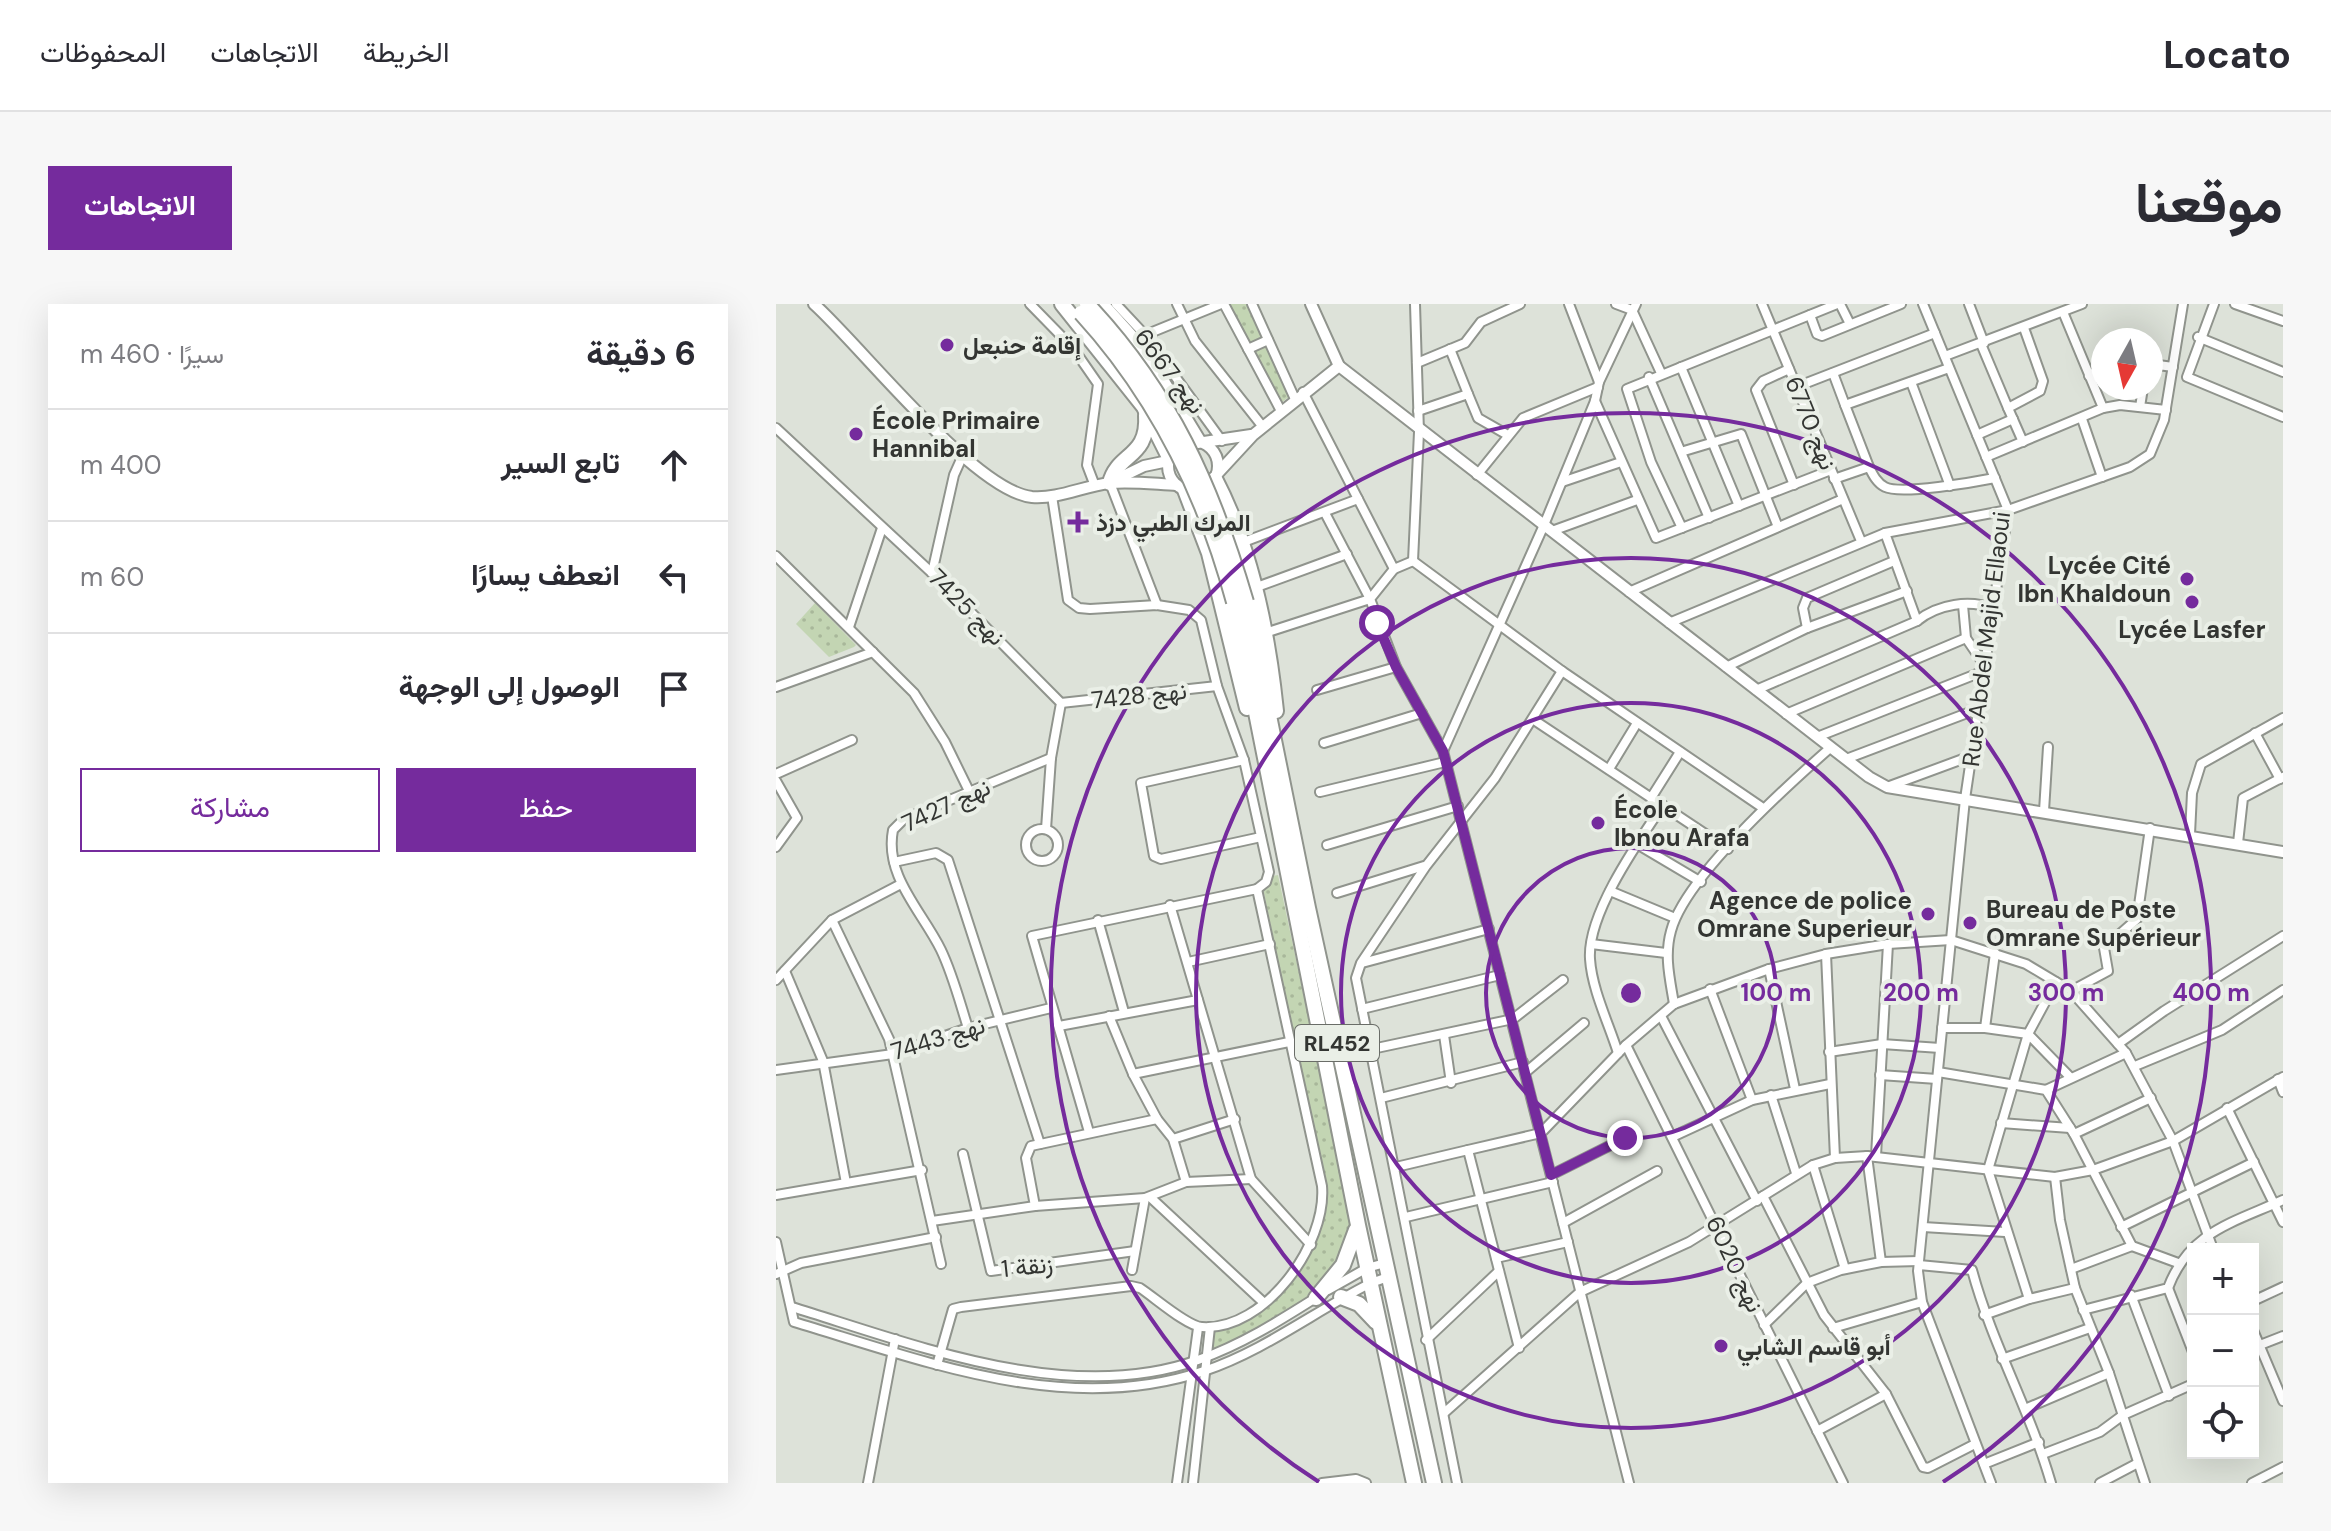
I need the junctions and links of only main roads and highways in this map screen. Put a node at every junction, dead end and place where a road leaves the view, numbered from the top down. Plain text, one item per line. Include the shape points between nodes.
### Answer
1 (1062, 304) edge
2 (1101, 304) edge
3 (1080, 307) edge
4 (1144, 407) junction
5 (1200, 442) road end
6 (1169, 459) road end
7 (1216, 476) road end
8 (1102, 485) road end
9 (1181, 488) road end
10 (1270, 748) junction
11 (1358, 1225) junction
12 (1341, 1297) road end
13 (1316, 1298) road end
14 (1380, 1332) junction
15 (1414, 1483) edge
16 (1434, 1483) edge

1 - 4 highway
2 - 5 highway via 1144,352
3 - 10 highway, RL452, bridge via 1133,376 1182,459 1212,526 1240,602
4 - 6 highway
4 - 8 highway via 1147,426 1142,444
7 - 10 highway via 1241,543 1264,634 1274,690
9 - 10 highway via 1209,553 1250,722
10 - 11 highway, RL452
10 - 16 highway, RL452
11 - 13 highway via 1343,1265
11 - 14 highway, RL452
12 - 14 highway via 1366,1309
14 - 15 highway, RL452

